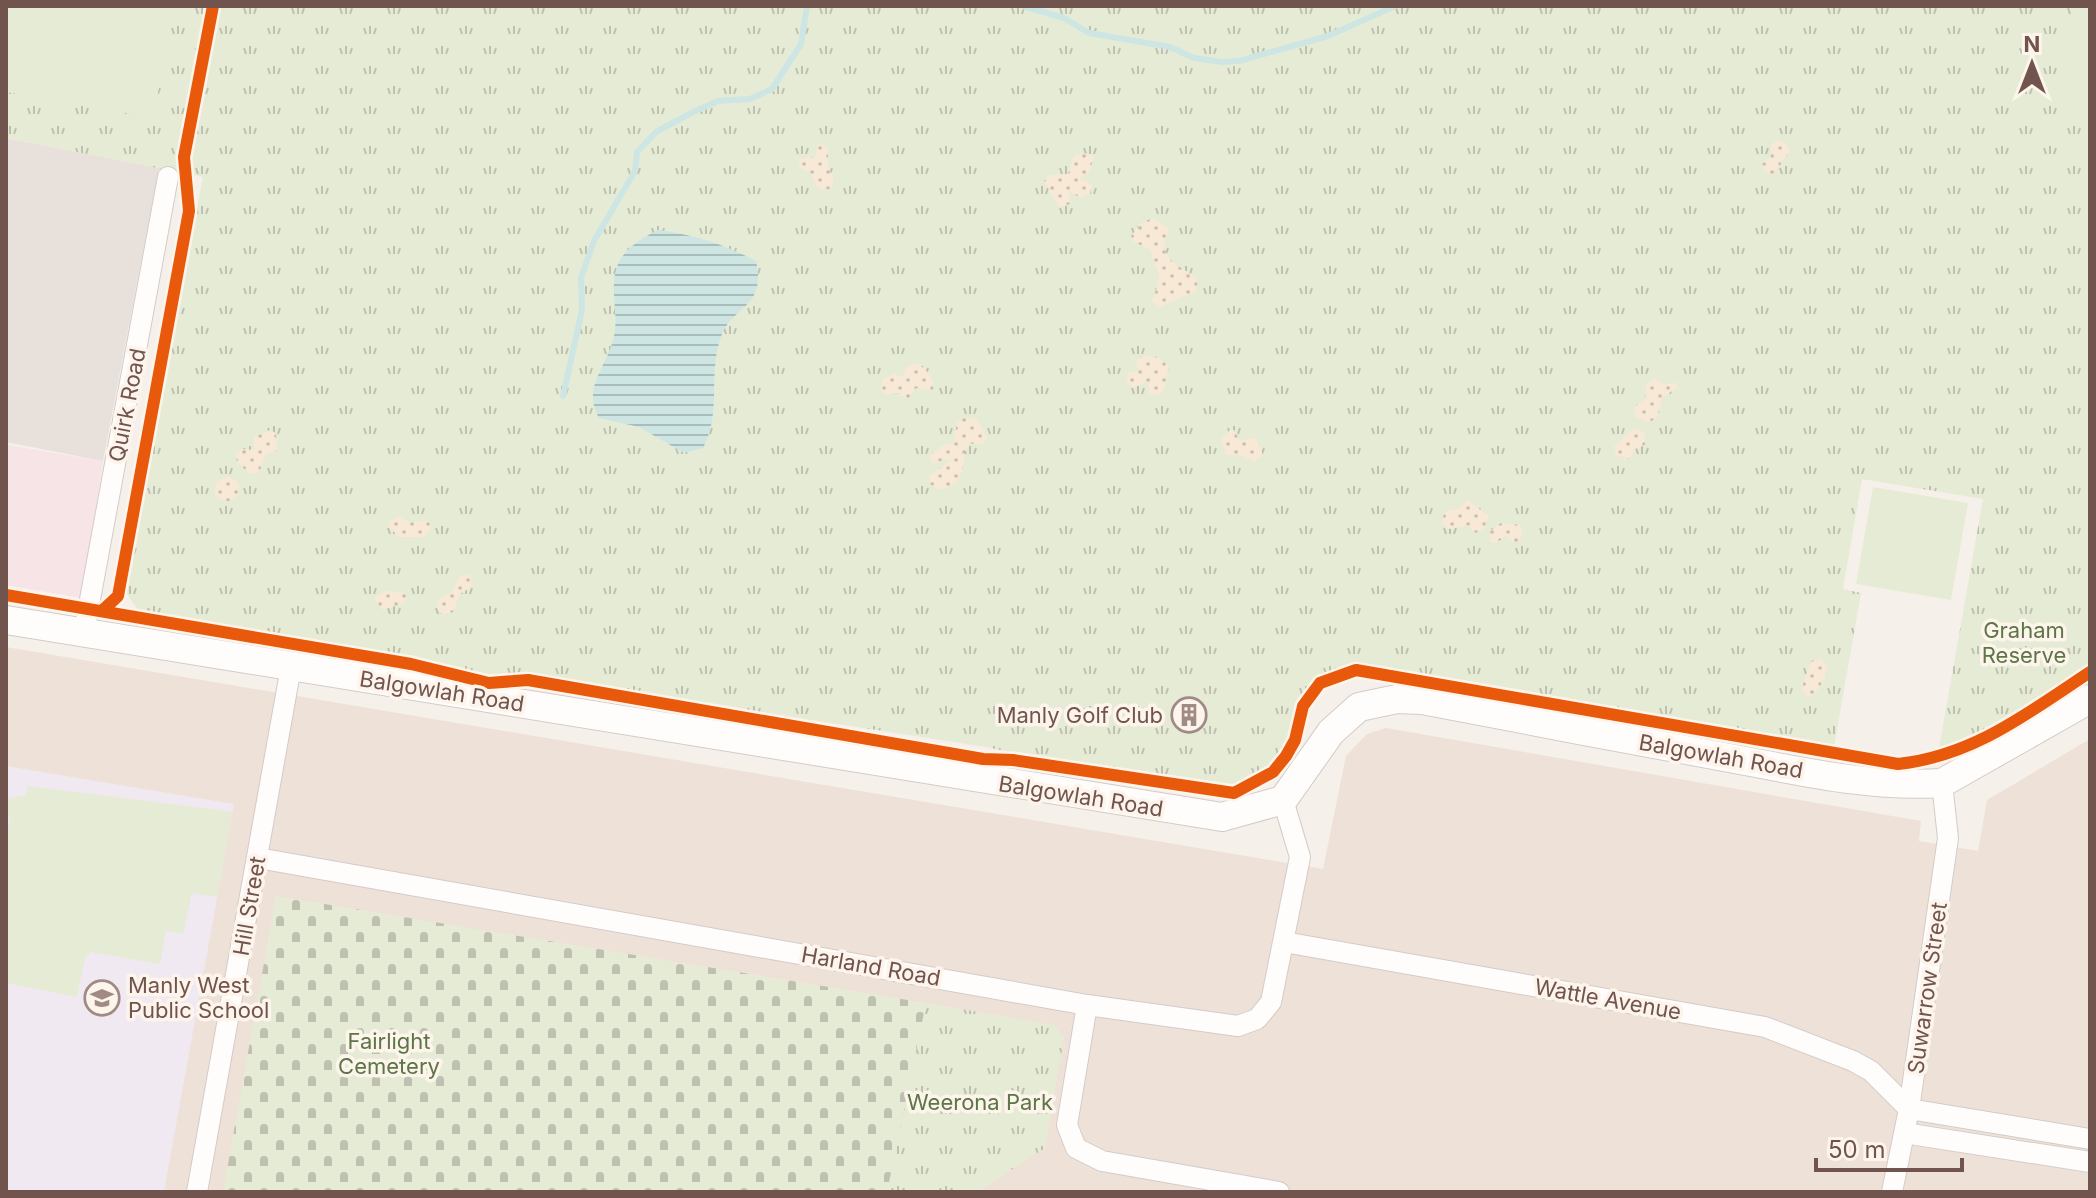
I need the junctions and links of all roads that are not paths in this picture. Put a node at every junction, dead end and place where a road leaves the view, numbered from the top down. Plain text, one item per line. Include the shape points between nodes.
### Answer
1 (168, 177) dead end
2 (6, 620) edge
3 (84, 632) junction
4 (291, 667) junction
5 (2090, 699) edge
6 (1942, 783) junction
7 (1283, 800) junction
8 (258, 858) junction
9 (1284, 942) junction
10 (1087, 1005) junction
11 (1909, 1109) junction
12 (1904, 1133) junction
13 (2090, 1139) edge
14 (2090, 1162) edge
15 (197, 1192) edge
16 (1279, 1192) edge
17 (1892, 1192) edge

1 - 3 street, Quirk Road
2 - 3 street, Balgowlah Road
3 - 4 street, Balgowlah Road
4 - 7 street, Balgowlah Road via 1208,817 1237,816
4 - 8 street, Hill Street
5 - 6 street, Balgowlah Road
6 - 7 street, Balgowlah Road via 1899,785 1842,777 1397,699 1359,707 1341,720
6 - 11 street, Suwarrow Street via 1948,838
7 - 9 street, Harland Road via 1300,857
8 - 10 street, Harland Road
8 - 15 street, Hill Street
9 - 10 street, Harland Road via 1271,1002 1249,1024 1222,1026
9 - 11 street, Wattle Avenue via 1765,1027 1871,1071
10 - 16 street via 1067,1125 1076,1148 1102,1161
11 - 12 street, Suwarrow Street
11 - 13 street
12 - 14 street
12 - 17 street, Suwarrow Street

